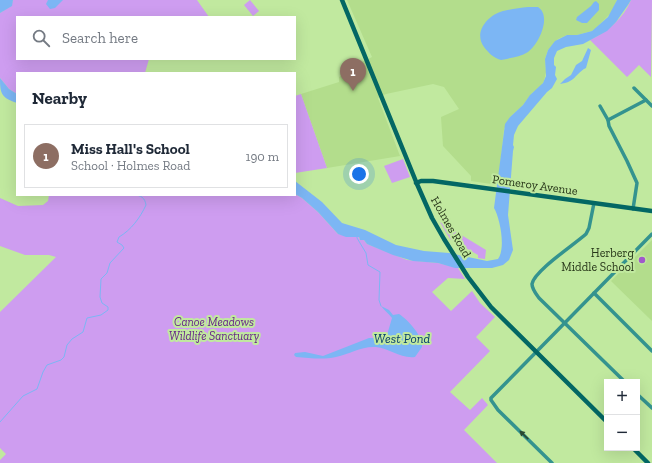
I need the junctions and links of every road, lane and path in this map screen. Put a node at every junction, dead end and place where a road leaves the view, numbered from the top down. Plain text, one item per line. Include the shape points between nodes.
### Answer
1 (342, 0) edge
2 (634, 88) dead end
3 (646, 100) junction
4 (600, 106) dead end
5 (652, 106) edge
6 (608, 120) junction
7 (416, 183) junction
8 (594, 203) junction
9 (633, 209) junction
10 (652, 211) edge
11 (652, 234) edge
12 (594, 293) junction
13 (565, 322) junction
14 (536, 351) junction
15 (652, 351) edge
16 (622, 379) edge
17 (640, 397) edge
18 (652, 408) edge
19 (604, 419) edge
20 (636, 451) edge
21 (552, 463) edge
22 (648, 463) edge

1 - 7 street, Holmes Road
2 - 3 street
3 - 5 street
3 - 6 street
4 - 6 street
6 - 9 street via 637,184
7 - 8 street, Pomeroy Avenue via 434,181
7 - 14 street, Holmes Road via 433,221 481,296
8 - 9 street, Pomeroy Avenue
8 - 13 street via 586,234 538,273 532,283 539,298
9 - 10 street, Pomeroy Avenue
11 - 12 street
12 - 13 street
12 - 15 street
13 - 14 street
13 - 16 street
14 - 19 street, Holmes Road
21 -> 14 street via 491,400 492,395
17 - 18 street
20 - 22 street

